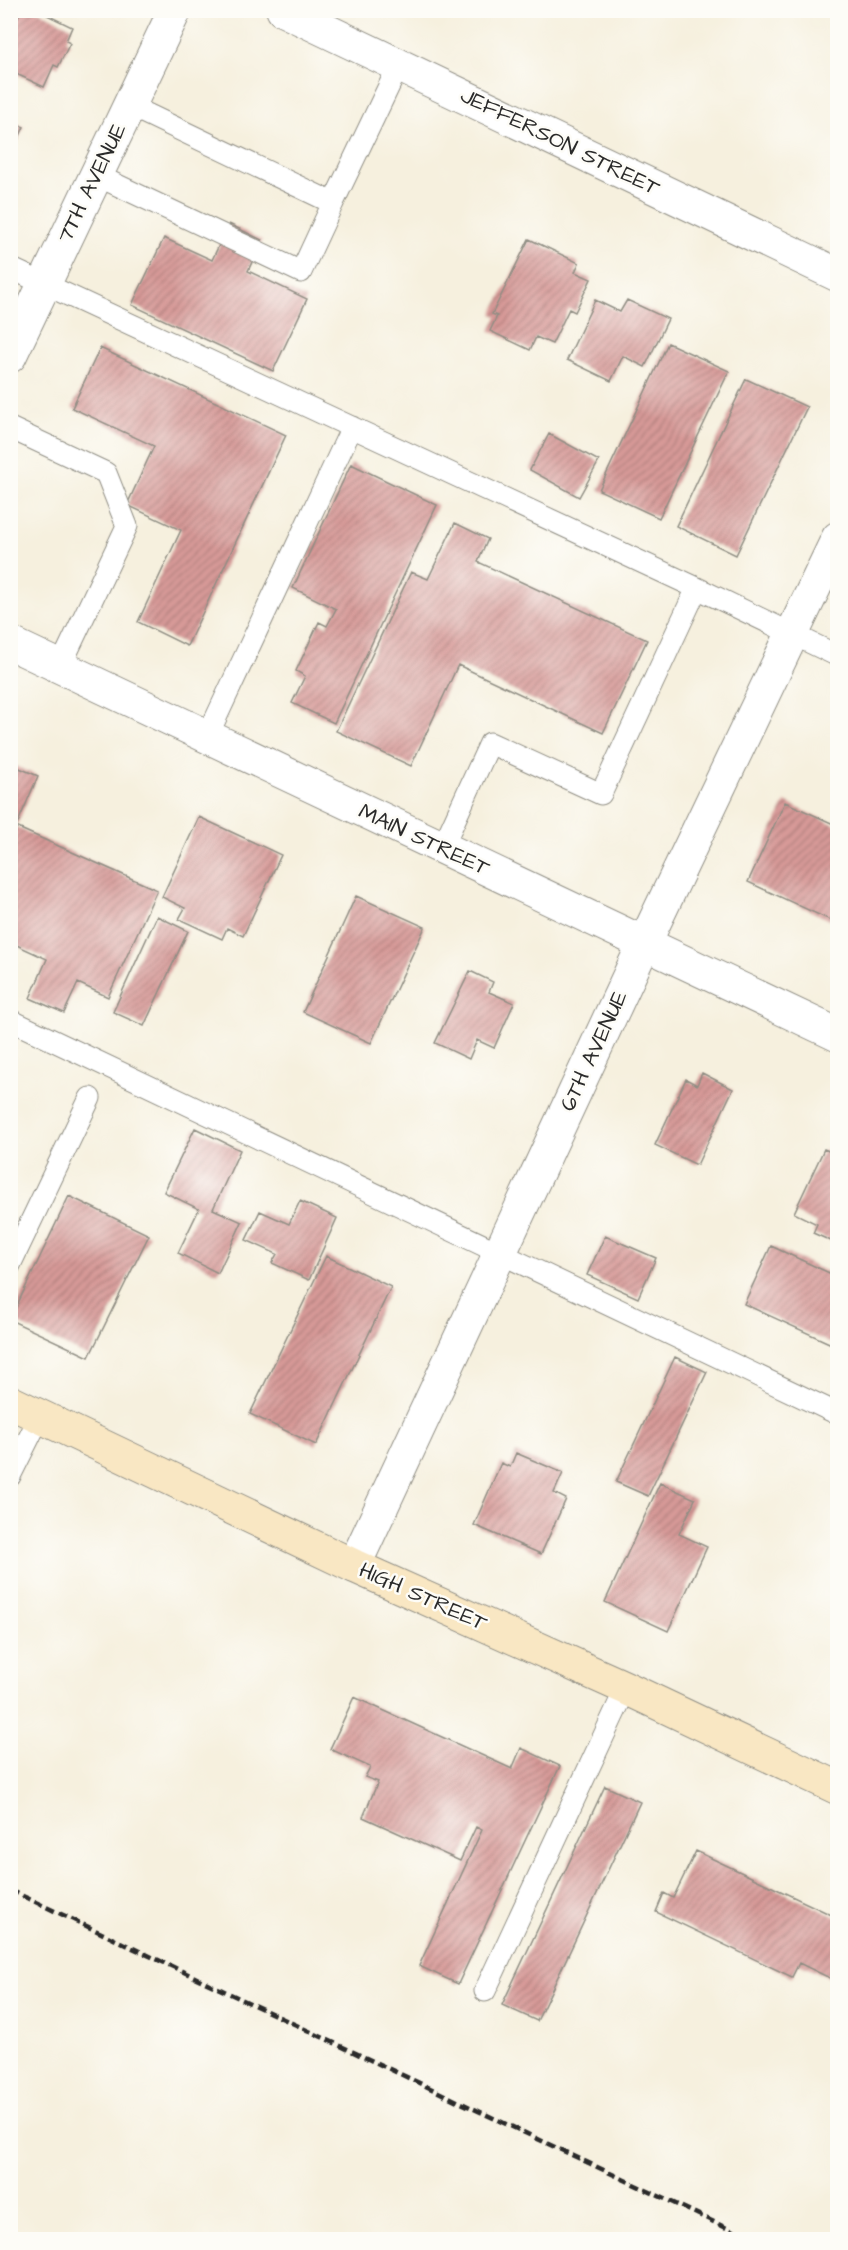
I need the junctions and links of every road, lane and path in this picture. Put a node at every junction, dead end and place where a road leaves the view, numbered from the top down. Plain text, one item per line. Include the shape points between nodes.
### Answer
1 (175, 10) edge
2 (283, 10) edge
3 (399, 65) junction
4 (129, 106) junction
5 (96, 175) junction
6 (333, 203) junction
7 (10, 267) edge
8 (837, 275) edge
9 (44, 284) junction
10 (12, 348) edge
11 (352, 427) junction
12 (10, 428) edge
13 (837, 538) edge
14 (697, 588) junction
15 (791, 635) junction
16 (10, 643) edge
17 (837, 656) edge
18 (60, 667) junction
19 (207, 737) junction
20 (442, 848) junction
21 (644, 944) junction
22 (10, 1020) edge
23 (837, 1035) edge
24 (90, 1098) dead end
25 (500, 1252) junction
26 (10, 1265) edge
27 (10, 1402) edge
28 (837, 1414) edge
29 (40, 1416) junction
30 (10, 1476) edge
31 (354, 1566) junction
32 (626, 1688) junction
33 (837, 1788) edge
34 (485, 1991) dead end

1 - 4 street, 7TH AVENUE
2 - 3 street, JEFFERSON STREET
3 - 6 lane
3 - 8 street, JEFFERSON STREET
4 - 5 street, 7TH AVENUE
4 - 6 lane
5 - 6 lane via 301,272
5 - 9 street, 7TH AVENUE
7 - 9 lane
9 - 10 street, 7TH AVENUE
9 - 11 lane
11 - 14 lane
11 - 19 lane
12 - 18 lane via 106,473 127,526
13 - 15 street, 6TH AVENUE
14 - 15 lane
14 - 20 lane via 601,794 490,743
15 - 17 lane
15 - 21 street, 6TH AVENUE
16 - 18 street, MAIN STREET
18 - 19 street, MAIN STREET
19 - 20 street, MAIN STREET
20 - 21 street, MAIN STREET
21 - 23 street, MAIN STREET
21 - 25 street, 6TH AVENUE
22 - 25 lane
24 - 26 lane
25 - 28 lane
25 - 31 street, 6TH AVENUE
27 - 29 main road, HIGH STREET
29 - 30 lane
29 - 31 main road, HIGH STREET
31 - 32 main road, HIGH STREET
32 - 33 main road, HIGH STREET
32 - 34 lane

